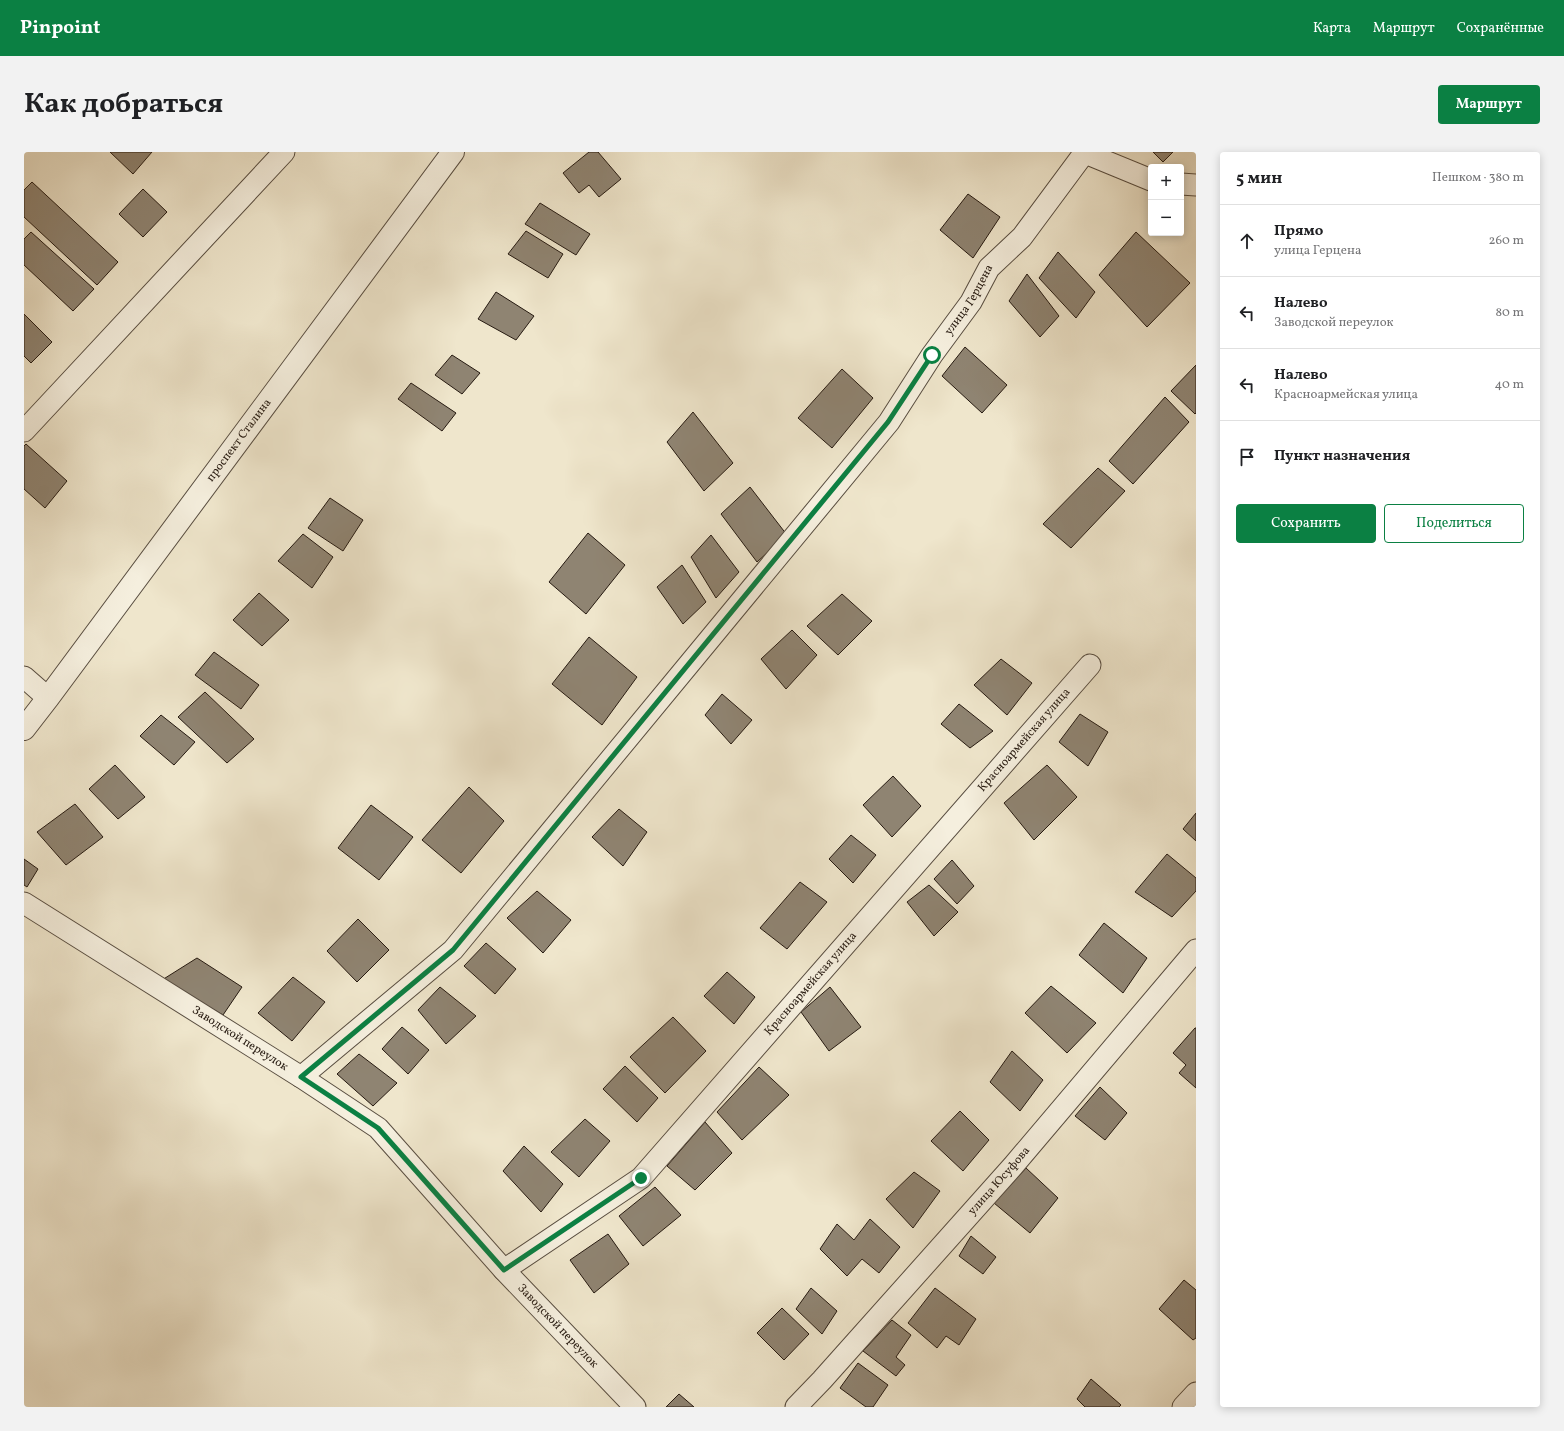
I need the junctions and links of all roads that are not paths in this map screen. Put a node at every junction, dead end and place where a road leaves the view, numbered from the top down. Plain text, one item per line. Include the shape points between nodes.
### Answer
1 (284, 152) edge
2 (453, 152) edge
3 (1084, 152) edge
4 (1148, 179) edge
5 (1184, 184) edge
6 (1196, 185) edge
7 (24, 431) edge
8 (1090, 666) dead end
9 (24, 677) edge
10 (48, 698) junction
11 (24, 729) edge
12 (24, 903) edge
13 (1196, 950) edge
14 (301, 1077) junction
15 (504, 1270) junction
16 (1196, 1393) edge
17 (635, 1407) edge
18 (796, 1407) edge
19 (1183, 1407) edge

1 - 7 street
2 - 10 street, проспект Сталина
3 - 4 street
3 - 14 street, улица Герцена via 1022,237 989,268 971,302 888,422 453,950
5 - 6 street
8 - 15 street, Красноармейская улица via 641,1178
9 - 10 street
10 - 11 street, проспект Сталина
12 - 14 street, Заводской переулок
13 - 18 street, улица Юсуфова via 1013,1166
14 - 15 street, Заводской переулок via 378,1128
15 - 17 street, Заводской переулок
16 - 19 street

